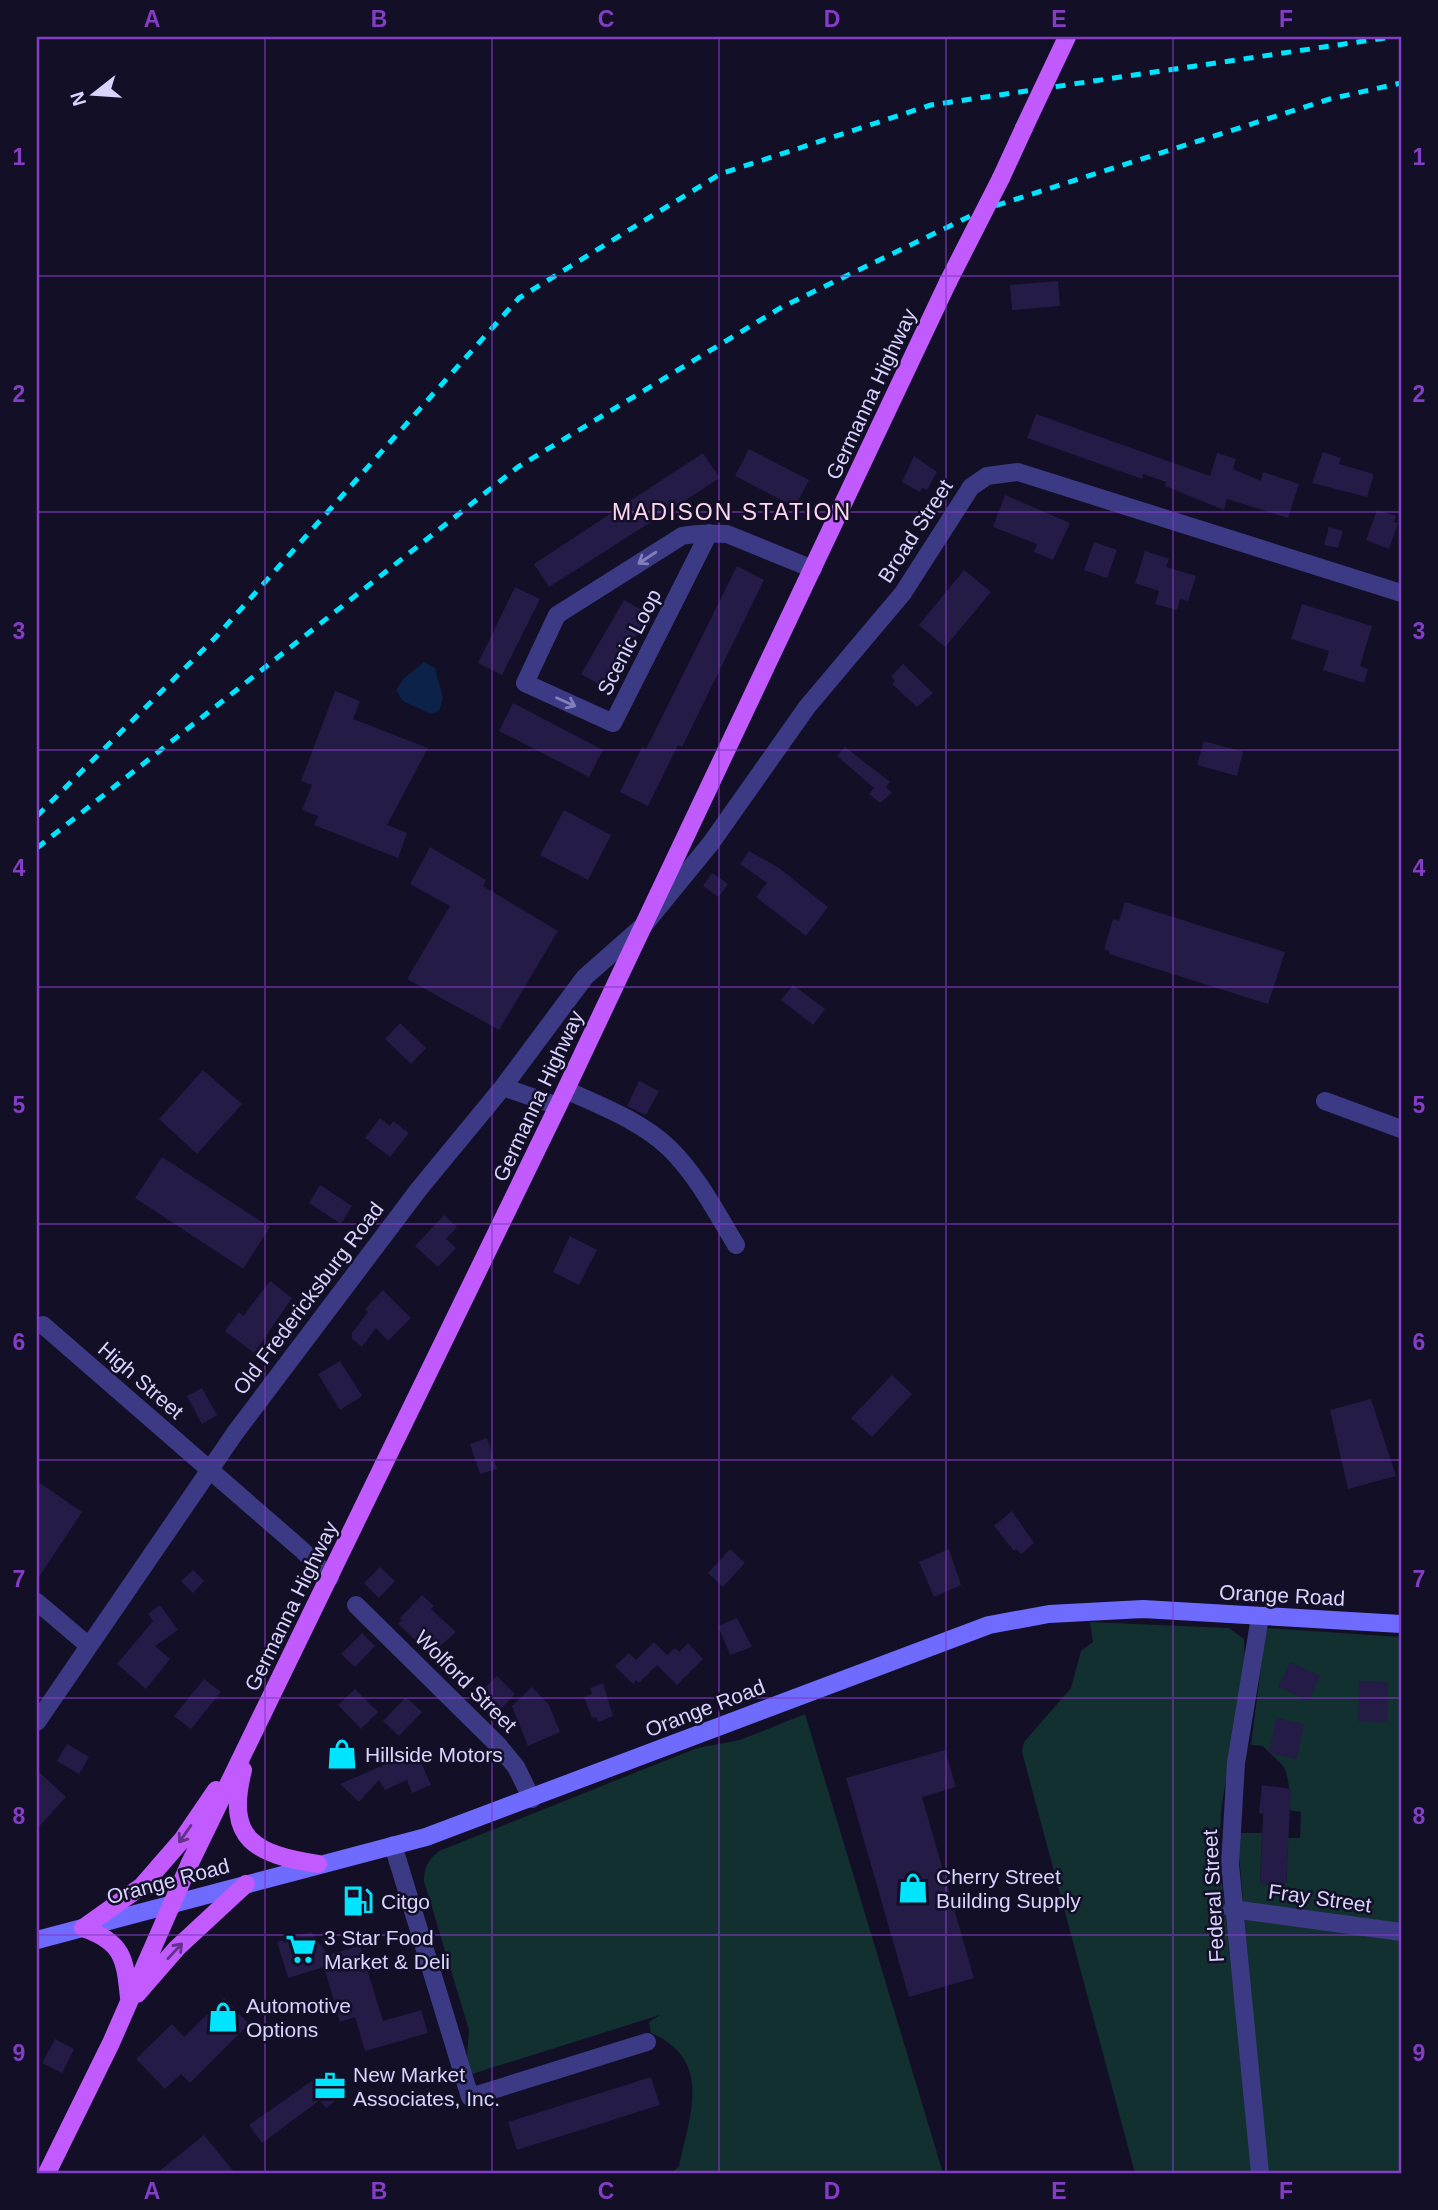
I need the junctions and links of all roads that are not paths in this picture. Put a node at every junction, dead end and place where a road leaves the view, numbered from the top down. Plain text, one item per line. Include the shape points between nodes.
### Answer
1 (1067, 37) edge
2 (709, 533) junction
3 (813, 569) junction
4 (1401, 593) edge
5 (644, 925) junction
6 (503, 1087) junction
7 (562, 1098) junction
8 (1325, 1101) dead end
9 (1401, 1129) edge
10 (736, 1245) dead end
11 (43, 1325) dead end
12 (210, 1469) junction
13 (330, 1578) junction
14 (37, 1602) edge
15 (356, 1605) dead end
16 (1260, 1617) junction
17 (1401, 1624) edge
18 (89, 1646) junction
19 (37, 1722) edge
20 (251, 1738) junction
21 (532, 1799) junction
22 (393, 1845) junction
23 (318, 1864) junction
24 (246, 1884) junction
25 (172, 1903) junction
26 (1233, 1909) junction
27 (83, 1927) junction
28 (1401, 1932) edge
29 (37, 1940) edge
30 (129, 2001) junction
31 (647, 2042) dead end
32 (47, 2173) edge
33 (1260, 2173) edge

1 - 3 main road, Germanna Highway, bridge
2 -> 2 street, Scenic Loop via 677,539 557,615 525,683 613,723
2 - 3 street, Scenic Loop via 733,536
3 - 5 main road, Germanna Highway
4 - 5 street, Broad Street via 1018,472 987,476 961,499 903,593 807,707 718,834
5 - 6 street, Old Fredericksburg Road via 585,977
5 - 7 main road, Germanna Highway
6 - 7 street
6 - 12 street, Old Fredericksburg Road via 419,1189
7 - 10 street via 623,1116 668,1147 698,1182
7 - 13 main road, Germanna Highway
8 - 9 street
11 - 12 street, High Street
12 - 13 street
12 - 18 street, Old Fredericksburg Road
13 - 20 main road, Germanna Highway
14 - 18 street
15 - 21 street, Wolford Street via 498,1745
16 - 17 main road, Orange Road
16 - 21 main road, Orange Road via 1100,1610 989,1625
16 - 26 street, Federal Street via 1231,1808
18 - 19 street, Old Fredericksburg Road
20 - 23 main road via 238,1790 241,1824 262,1850
20 - 25 main road, Germanna Highway
20 -> 27 main road via 163,1863 142,1886
21 - 22 main road, Orange Road
22 - 23 main road, Orange Road
22 - 31 street via 470,2097
23 - 24 main road, Orange Road
24 - 25 main road, Orange Road
30 -> 24 main road via 177,1948
25 - 27 main road, Orange Road
25 - 30 main road, Germanna Highway
26 - 28 street, Fray Street
26 - 33 street, Federal Street
27 - 29 main road, Orange Road
27 - 30 main road via 106,1936 118,1948 126,1965
30 - 32 main road, Germanna Highway

